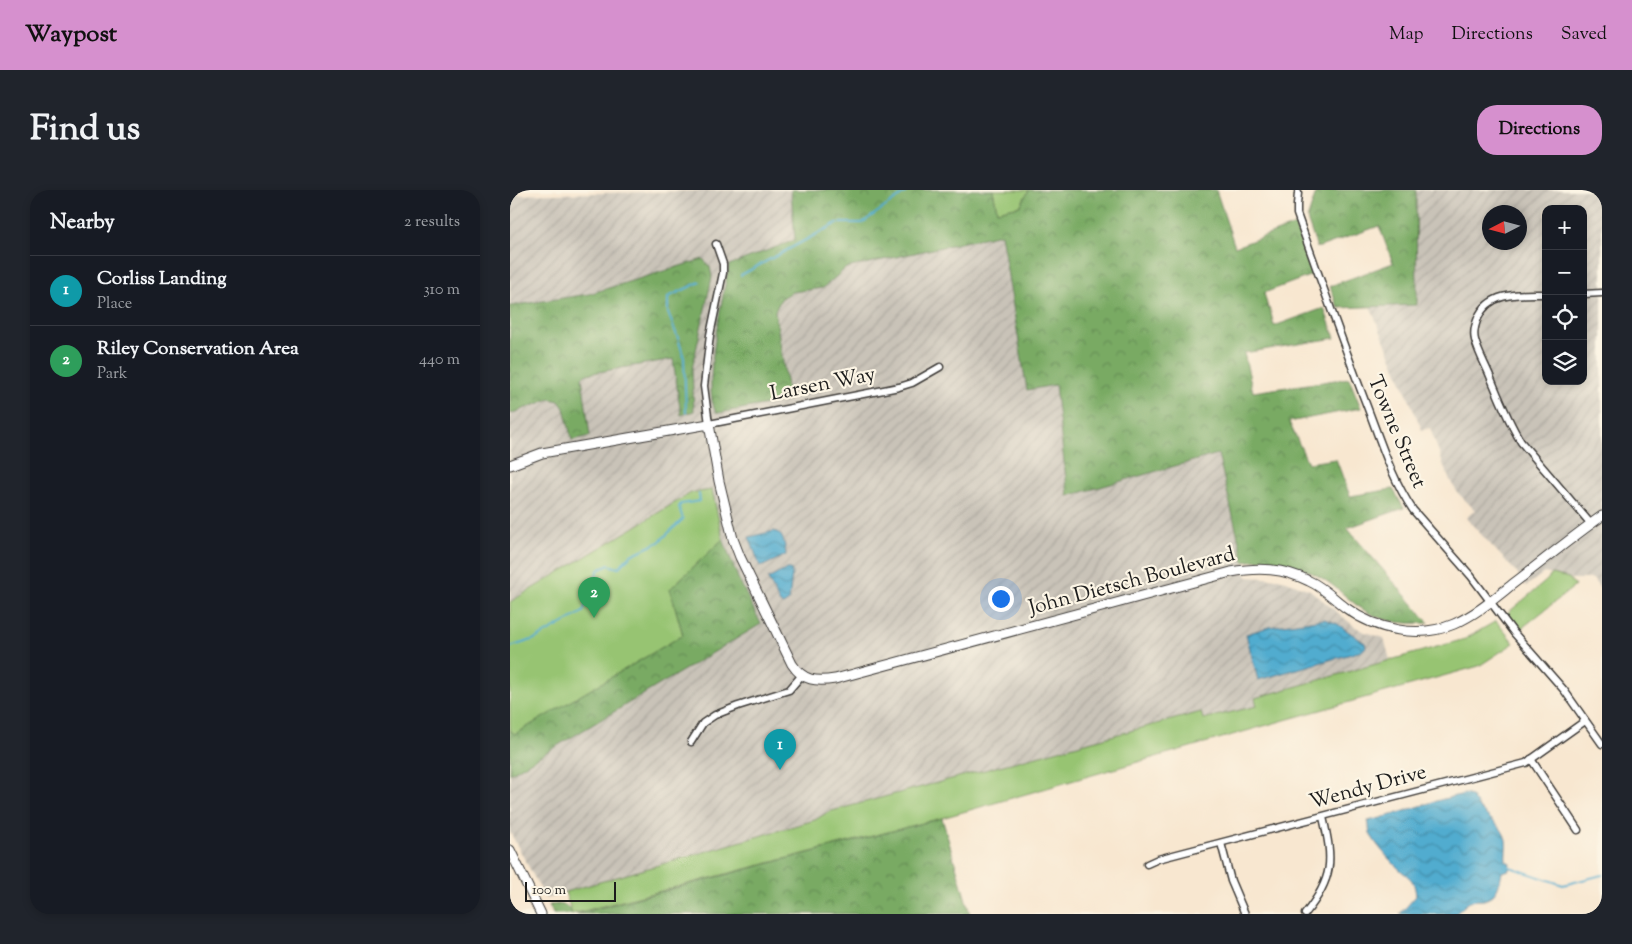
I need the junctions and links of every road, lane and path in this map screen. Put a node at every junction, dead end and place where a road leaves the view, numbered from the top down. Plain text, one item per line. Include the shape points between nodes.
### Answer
1 (1298, 193) dead end
2 (716, 244) dead end
3 (1602, 293) edge
4 (1542, 294) edge
5 (1587, 294) edge
6 (940, 367) dead end
7 (709, 424) junction
8 (510, 465) edge
9 (1602, 516) edge
10 (1591, 524) junction
11 (1490, 602) junction
12 (801, 676) junction
13 (1586, 721) junction
14 (691, 742) dead end
15 (1602, 744) edge
16 (1531, 760) junction
17 (1324, 817) junction
18 (1578, 830) dead end
19 (1221, 843) junction
20 (510, 850) edge
21 (1147, 864) dead end
22 (541, 914) edge
23 (1245, 914) edge
24 (1305, 914) edge

1 - 11 street, Towne Street via 1297,214 1394,475 1413,510
2 - 7 street via 723,273 710,335 704,386
3 - 5 street
4 - 10 street via 1512,295 1490,302 1480,312 1475,325 1475,341 1518,437
6 - 7 street, Larsen Way via 899,387
7 - 8 street via 542,453
7 - 12 street via 733,539 792,664
9 - 10 street, John Dietsch Boulevard
10 - 11 street, John Dietsch Boulevard
11 - 12 street, John Dietsch Boulevard via 1453,625 1403,631 1362,618 1310,581 1272,568 1251,568 835,679 815,681
11 - 13 street, Towne Street
12 - 14 street via 789,690 715,715 703,723
13 - 15 street, Towne Street
13 - 16 street, Wendy Drive
16 - 17 street, Wendy Drive
16 - 18 street
17 - 19 street, Wendy Drive
17 - 24 street via 1330,849 1328,872 1320,894
19 - 21 street, Wendy Drive
19 - 23 street via 1231,881
20 - 22 street

